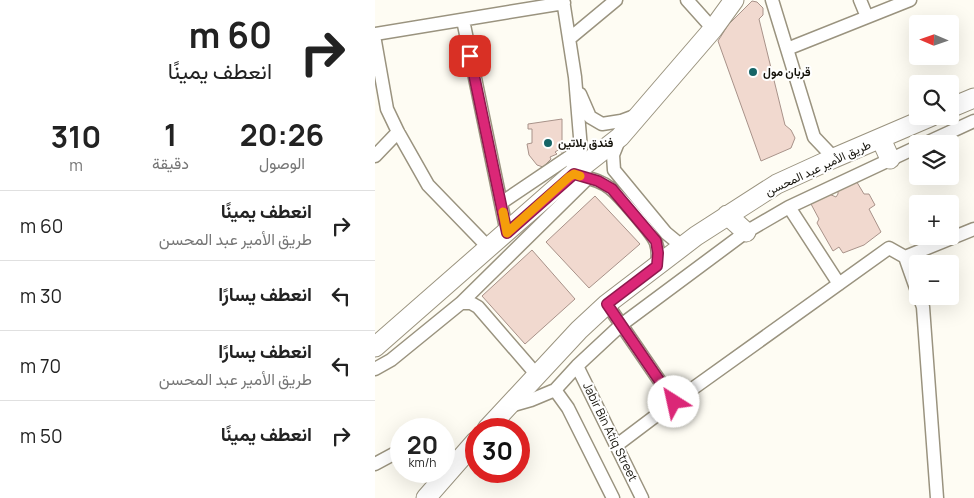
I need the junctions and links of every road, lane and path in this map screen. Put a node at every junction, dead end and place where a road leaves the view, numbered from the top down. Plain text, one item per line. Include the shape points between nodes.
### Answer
1 (616, 0) edge
2 (687, 0) edge
3 (734, 0) edge
4 (772, 0) edge
5 (860, 0) edge
6 (910, 0) edge
7 (563, 2) edge
8 (867, 17) junction
9 (463, 20) junction
10 (713, 29) junction
11 (375, 34) edge
12 (569, 39) junction
13 (375, 41) edge
14 (787, 49) junction
15 (575, 77) junction
16 (974, 98) edge
17 (959, 104) edge
18 (641, 113) junction
19 (974, 121) edge
20 (912, 125) edge
21 (399, 132) junction
22 (944, 135) edge
23 (620, 137) junction
24 (881, 139) junction
25 (581, 148) junction
26 (909, 151) edge
27 (375, 156) edge
28 (834, 158) junction
29 (889, 160) junction
30 (577, 176) junction
31 (501, 203) junction
32 (789, 207) junction
33 (727, 215) junction
34 (974, 228) edge
35 (747, 232) junction
36 (507, 233) junction
37 (683, 247) junction
38 (489, 248) junction
39 (905, 257) junction
40 (657, 266) junction
41 (909, 268) edge
42 (839, 284) junction
43 (461, 303) junction
44 (607, 304) junction
45 (922, 305) edge
46 (621, 325) junction
47 (376, 344) edge
48 (577, 366) junction
49 (375, 369) edge
50 (536, 374) junction
51 (555, 390) junction
52 (674, 402) junction
53 (505, 408) junction
54 (496, 418) edge
55 (617, 445) junction
56 (465, 454) edge
57 (390, 456) edge
58 (375, 464) edge
59 (426, 498) edge
60 (613, 498) edge
61 (643, 498) edge
62 (937, 498) edge

1 - 12 street
2 - 10 street
3 - 10 main road
4 - 14 street
5 - 8 street
6 - 8 street
7 - 9 street
7 - 12 street
8 - 14 street
9 - 11 street
9 - 31 street
10 - 18 main road
12 - 15 street
13 - 21 street via 387,109
14 - 28 street via 814,137
15 - 18 street via 590,116 602,124
15 - 25 street
16 - 17 main road
18 - 23 main road
19 - 22 street
20 - 24 main road, طريق الأمير عبد المحسن
21 - 27 street
21 - 38 street via 428,185
23 - 30 main road
23 - 37 street via 613,155 614,170 665,233
24 - 28 main road, طريق الأمير عبد المحسن
24 - 29 main road
25 - 30 street
25 - 31 street
26 - 29 street
28 - 33 main road, طريق الأمير عبد المحسن via 777,184
29 - 32 street
30 - 36 main road
30 - 40 street via 598,181 612,189 656,241
30 - 43 street
31 - 36 street
32 - 35 street
32 - 42 street
33 - 35 main road
33 - 37 main road, طريق الأمير عبد المحسن
34 - 39 street
35 - 46 street
36 - 38 main road
37 - 40 main road, طريق الأمير عبد المحسن
38 - 47 main road
39 - 41 street
39 - 42 street via 889,248
40 - 44 main road, طريق الأمير عبد المحسن
42 - 52 street
43 - 49 street via 391,360
43 - 50 street via 478,307
44 - 46 street
44 - 50 main road, طريق الأمير عبد المحسن
45 - 62 street
46 - 48 street
46 - 52 street
48 - 51 street
48 - 55 street, Jabir Bin Atiq Street
50 - 53 main road, طريق الأمير عبد المحسن
51 - 53 street
51 - 60 street
52 - 55 street
53 - 54 main road, طريق الأمير عبد المحسن
55 - 61 street, Jabir Bin Atiq Street
56 - 59 main road
57 - 58 street

